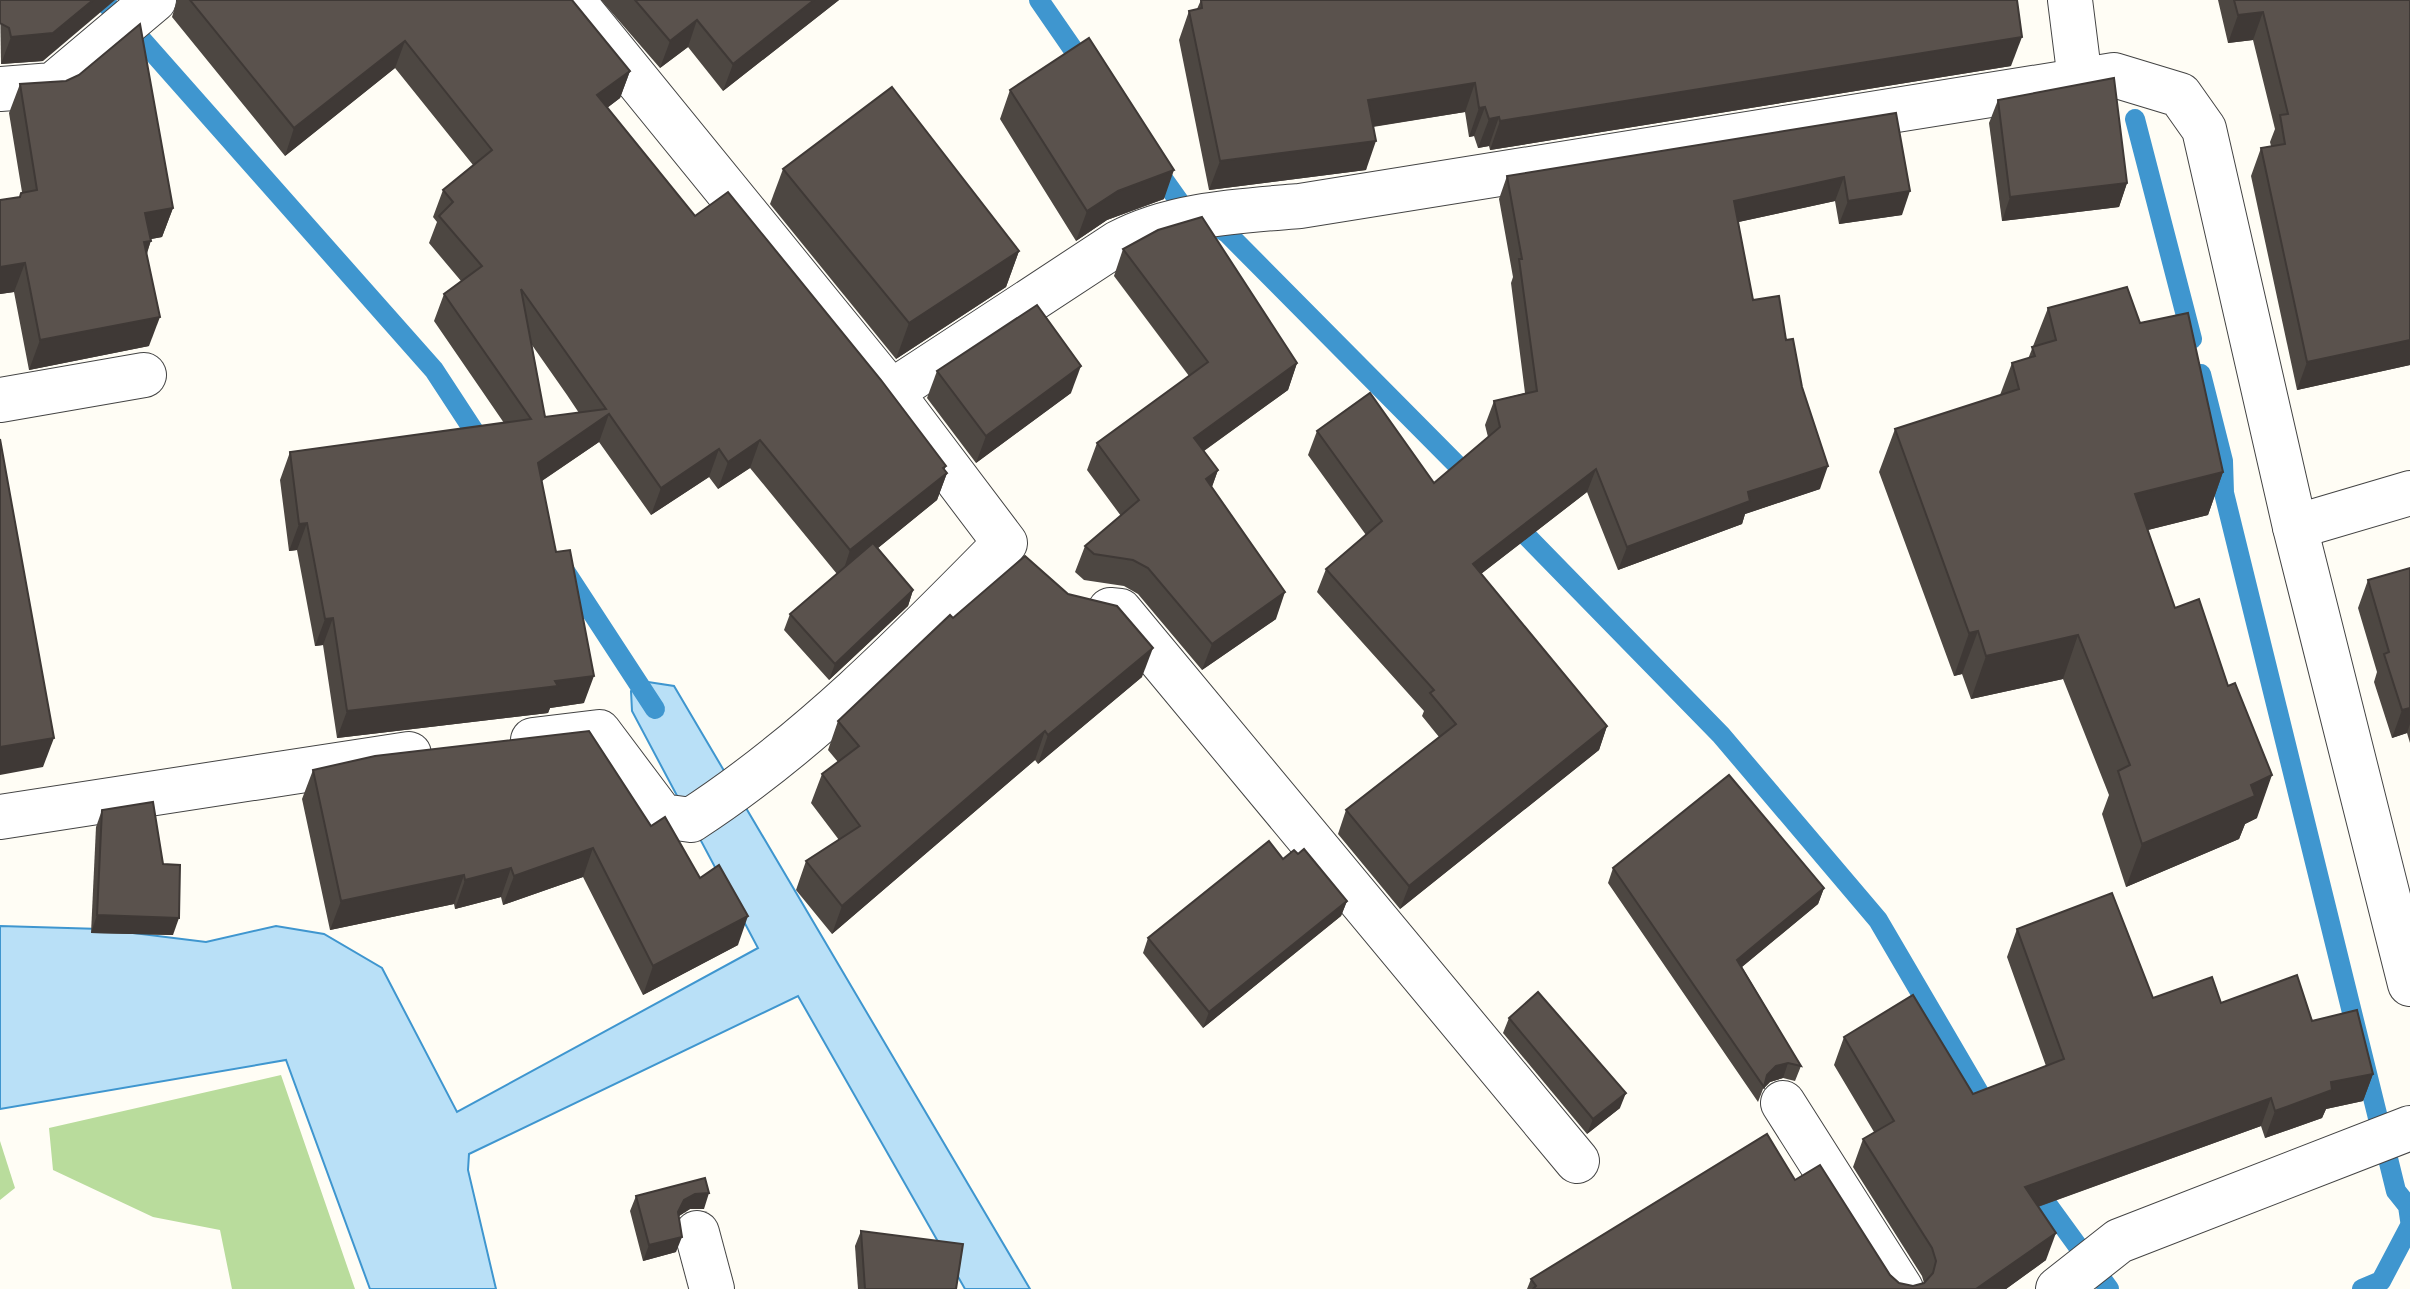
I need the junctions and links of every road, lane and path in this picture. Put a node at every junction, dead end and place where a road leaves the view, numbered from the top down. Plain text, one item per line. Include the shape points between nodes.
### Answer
1 (572, 0) edge
2 (2070, 0) edge
3 (136, 15) edge
4 (2080, 80) junction
5 (0, 89) edge
6 (144, 375) dead end
7 (891, 392) junction
8 (0, 400) edge
9 (2410, 493) edge
10 (2295, 527) junction
11 (1005, 543) junction
12 (1039, 573) edge
13 (1073, 604) edge
14 (0, 817) edge
15 (2410, 984) edge
16 (1783, 1103) dead end
17 (2392, 1135) edge
18 (1577, 1161) dead end
19 (697, 1233) dead end
20 (2076, 1274) edge
21 (712, 1289) edge
22 (1901, 1289) edge

1 - 7 street
2 - 4 street
3 - 5 street via 53,85
4 - 7 street via 1316,204 1205,216 1140,232
4 - 10 street via 2114,75 2180,95 2204,129
6 - 8 street
7 - 11 street
9 - 10 street
10 - 15 street
11 - 12 street
11 - 14 street via 911,639 745,785 691,820 662,816 599,732 361,760
13 - 18 street via 1120,611
16 - 22 street
17 - 20 street via 2119,1241
19 - 21 street

